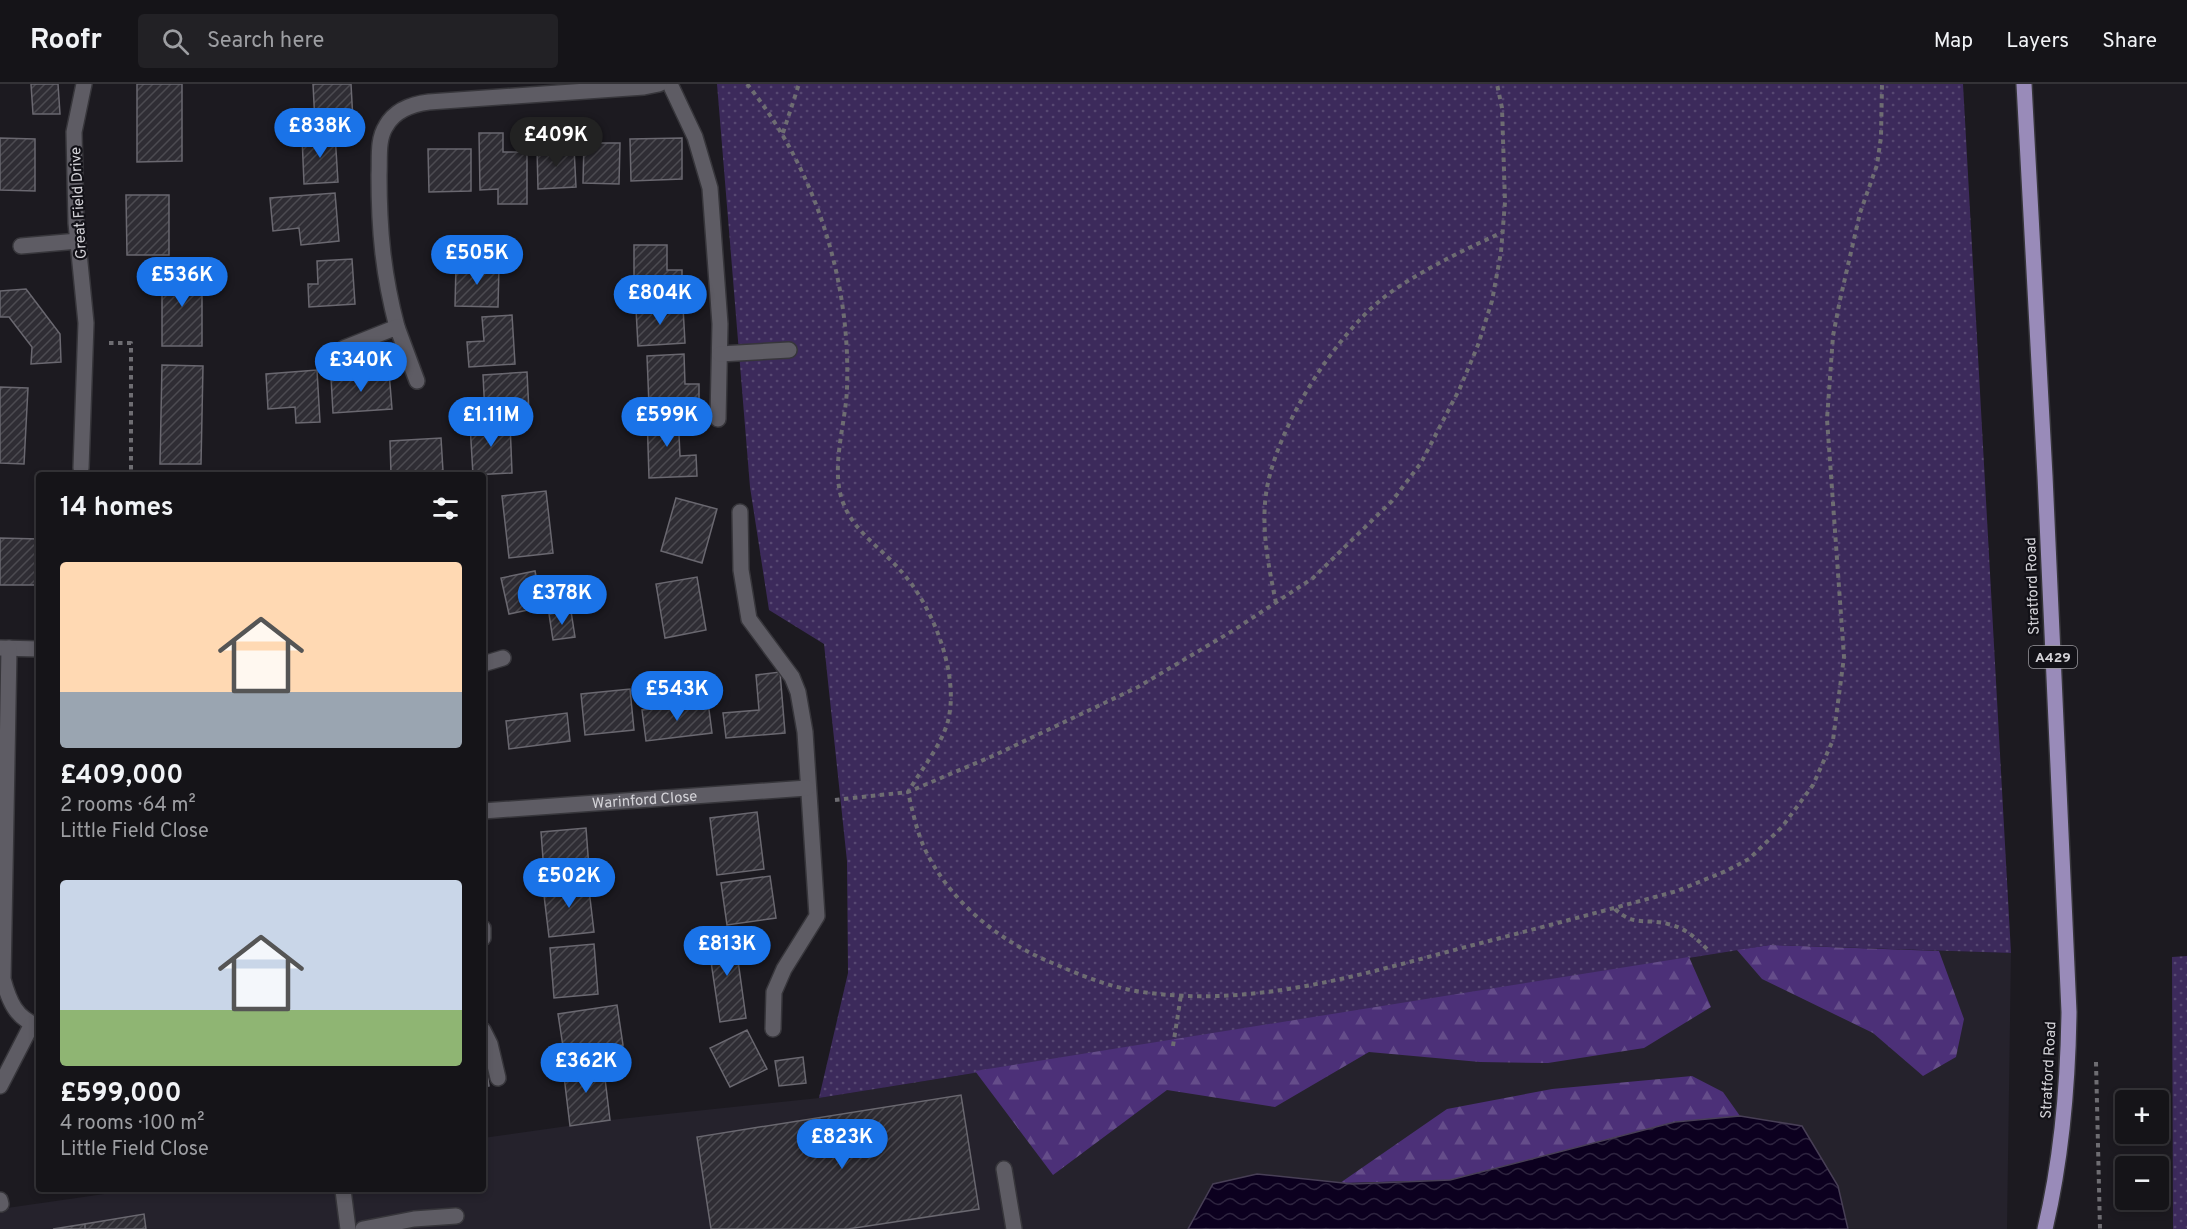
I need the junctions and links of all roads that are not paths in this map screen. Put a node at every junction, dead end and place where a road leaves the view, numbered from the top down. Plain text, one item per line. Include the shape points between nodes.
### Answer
1 (84, 84) edge
2 (658, 84) edge
3 (670, 84) edge
4 (2024, 84) edge
5 (78, 240) junction
6 (21, 246) dead end
7 (397, 327) junction
8 (344, 348) dead end
9 (789, 350) dead end
10 (720, 354) junction
11 (417, 381) dead end
12 (718, 419) dead end
13 (81, 468) dead end
14 (740, 512) dead end
15 (5, 648) edge
16 (36, 649) edge
17 (503, 658) dead end
18 (486, 663) edge
19 (807, 788) junction
20 (486, 811) edge
21 (36, 1025) edge
22 (773, 1029) dead end
23 (486, 1035) edge
24 (498, 1078) dead end
25 (0, 1086) edge
26 (1004, 1169) dead end
27 (343, 1192) edge
28 (456, 1216) dead end
29 (348, 1229) edge
30 (363, 1229) edge
31 (1014, 1229) edge
32 (2045, 1229) edge

1 - 5 street, Great Field Drive via 74,132
2 - 7 street via 429,102 399,111 386,125 380,142 379,210 381,256
3 - 10 street via 695,137 710,188
4 - 32 main road, Stratford Road / A429 via 2069,1012 2063,1129
5 - 6 street
5 - 13 street, Great Field Drive via 86,323
7 - 8 street
7 - 11 street
9 - 10 street
10 - 12 street
14 - 19 street via 741,570 748,619 792,677 798,692 805,732
15 - 16 street
15 - 21 street via 3,979 20,1017
17 - 18 street
19 - 20 street, Warinford Close
19 - 22 street via 817,916 774,992
21 - 25 street
23 - 24 street
26 - 31 street
27 - 29 street
28 - 30 street

